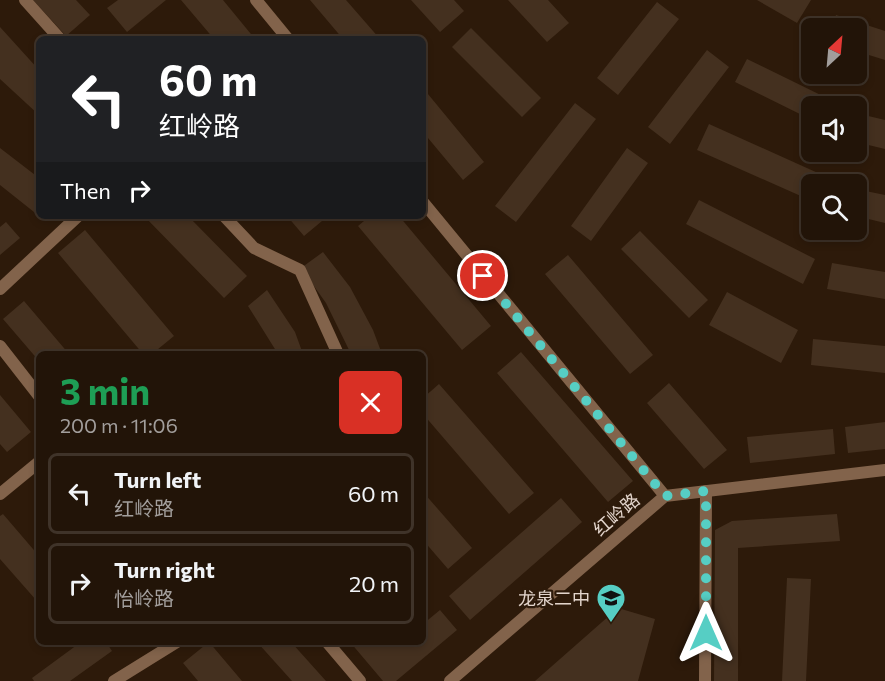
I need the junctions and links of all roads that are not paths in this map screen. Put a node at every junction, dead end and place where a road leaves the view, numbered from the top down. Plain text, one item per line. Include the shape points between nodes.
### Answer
1 (25, 0) edge
2 (256, 0) edge
3 (57, 36) edge
4 (286, 36) edge
5 (426, 206) edge
6 (75, 219) edge
7 (227, 219) edge
8 (0, 289) edge
9 (0, 346) edge
10 (338, 351) edge
11 (36, 392) edge
12 (36, 464) edge
13 (885, 470) edge
14 (706, 491) junction
15 (0, 494) edge
16 (665, 496) junction
17 (172, 645) edge
18 (330, 645) edge
19 (114, 681) edge
20 (360, 681) edge
21 (450, 681) edge
22 (705, 681) edge

1 - 3 street
2 - 4 street
5 - 16 street
6 - 8 street
7 - 10 street via 254,248 300,270
9 - 11 street
12 - 15 street
13 - 14 street, 红岭路
14 - 16 street, 红岭路
14 - 22 street
16 - 21 street, 红岭路
17 - 19 street
18 - 20 street

